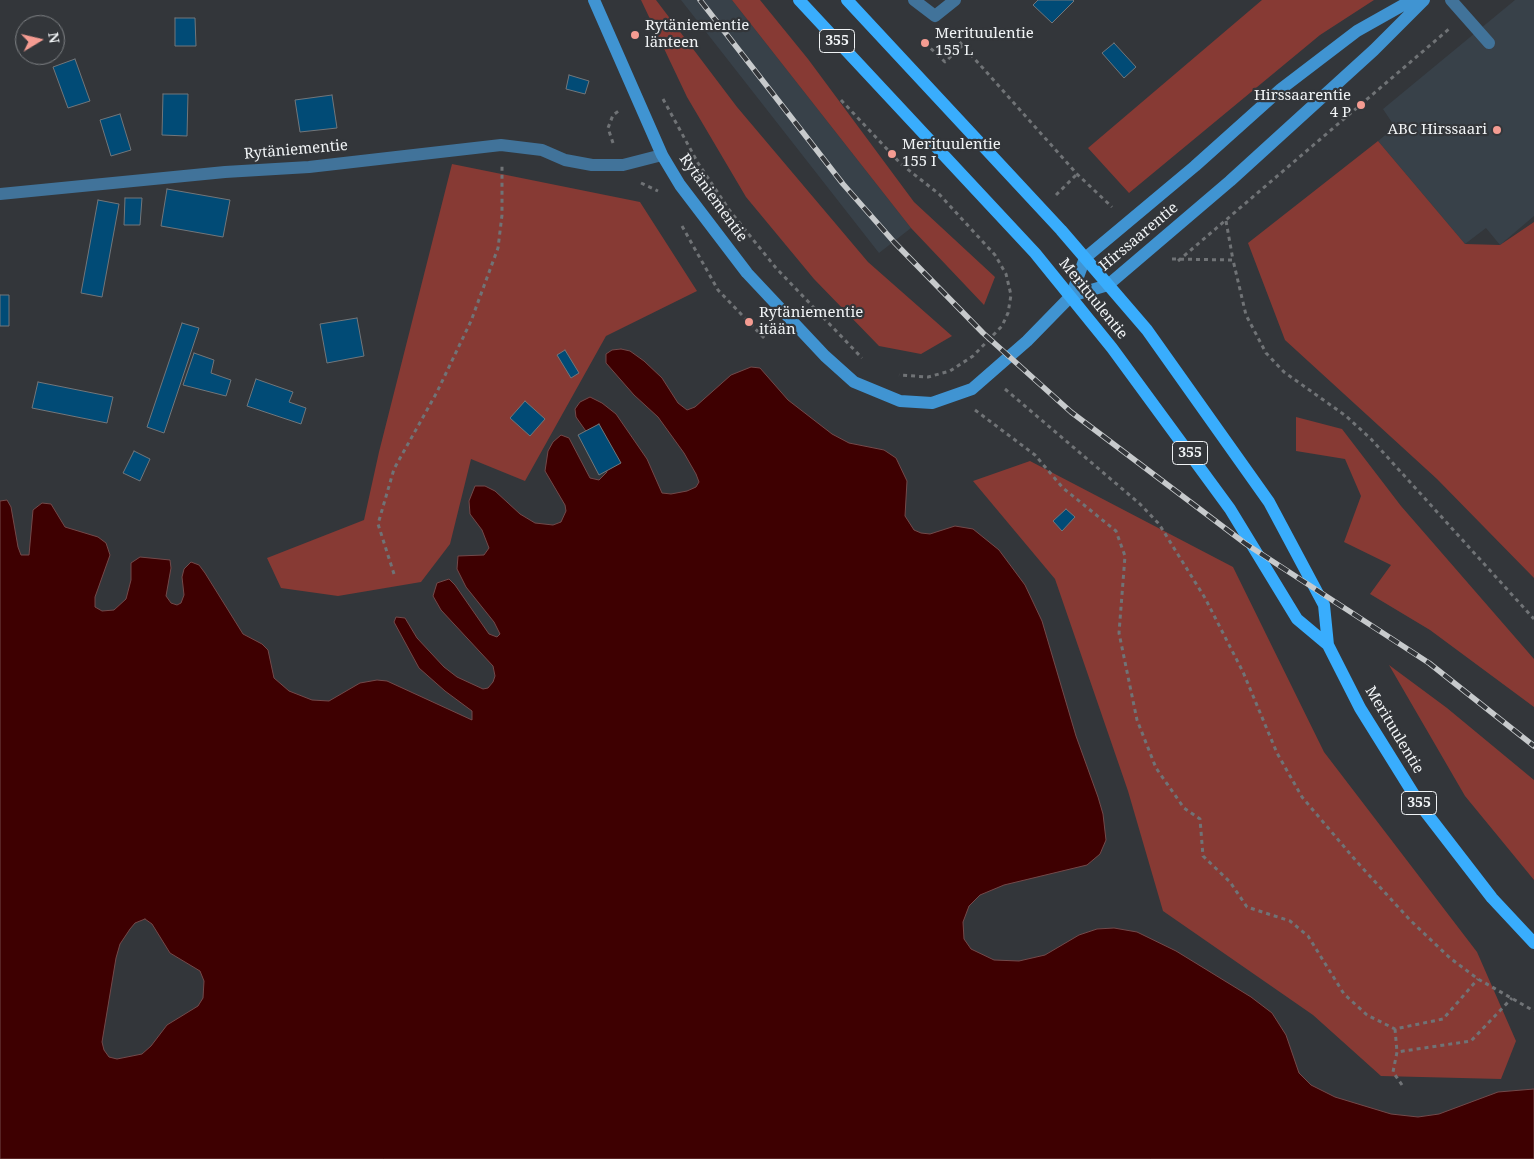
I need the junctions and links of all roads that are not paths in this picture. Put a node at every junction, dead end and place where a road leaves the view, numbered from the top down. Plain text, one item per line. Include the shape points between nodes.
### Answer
1 (594, 0) edge
2 (798, 0) edge
3 (847, 0) edge
4 (914, 0) edge
5 (955, 0) edge
6 (1412, 0) edge
7 (1424, 0) edge
8 (1451, 0) edge
9 (1489, 43) dead end
10 (662, 155) junction
11 (0, 194) edge
12 (1085, 258) junction
13 (1108, 285) junction
14 (1070, 296) junction
15 (1328, 646) junction
16 (1534, 943) edge

1 - 10 street
2 - 14 main road, Merituulentie / 355 via 1023,240
3 - 12 main road, Merituulentie / 355
4 - 5 street via 936,16
6 - 12 street, Hirssaarentie via 1357,31 1281,90
7 - 13 street, Hirssaarentie via 1316,103
8 - 9 street
10 - 11 street, Rytäniementie via 623,165 592,164 565,160 542,150 501,146 309,167
10 - 14 street, Rytäniementie via 680,185 747,273 825,356 854,382 900,401 932,403 972,389 1027,341
12 - 13 main road, Merituulentie / 355
12 - 14 street, Hirssaarentie
13 - 14 street, Hirssaarentie
13 - 15 main road, Merituulentie / 355 via 1147,330 1269,502 1324,605
14 - 15 main road, Merituulentie / 355 via 1230,509 1297,618
15 - 16 main road, Merituulentie / 355 via 1360,708 1421,806 1492,898

